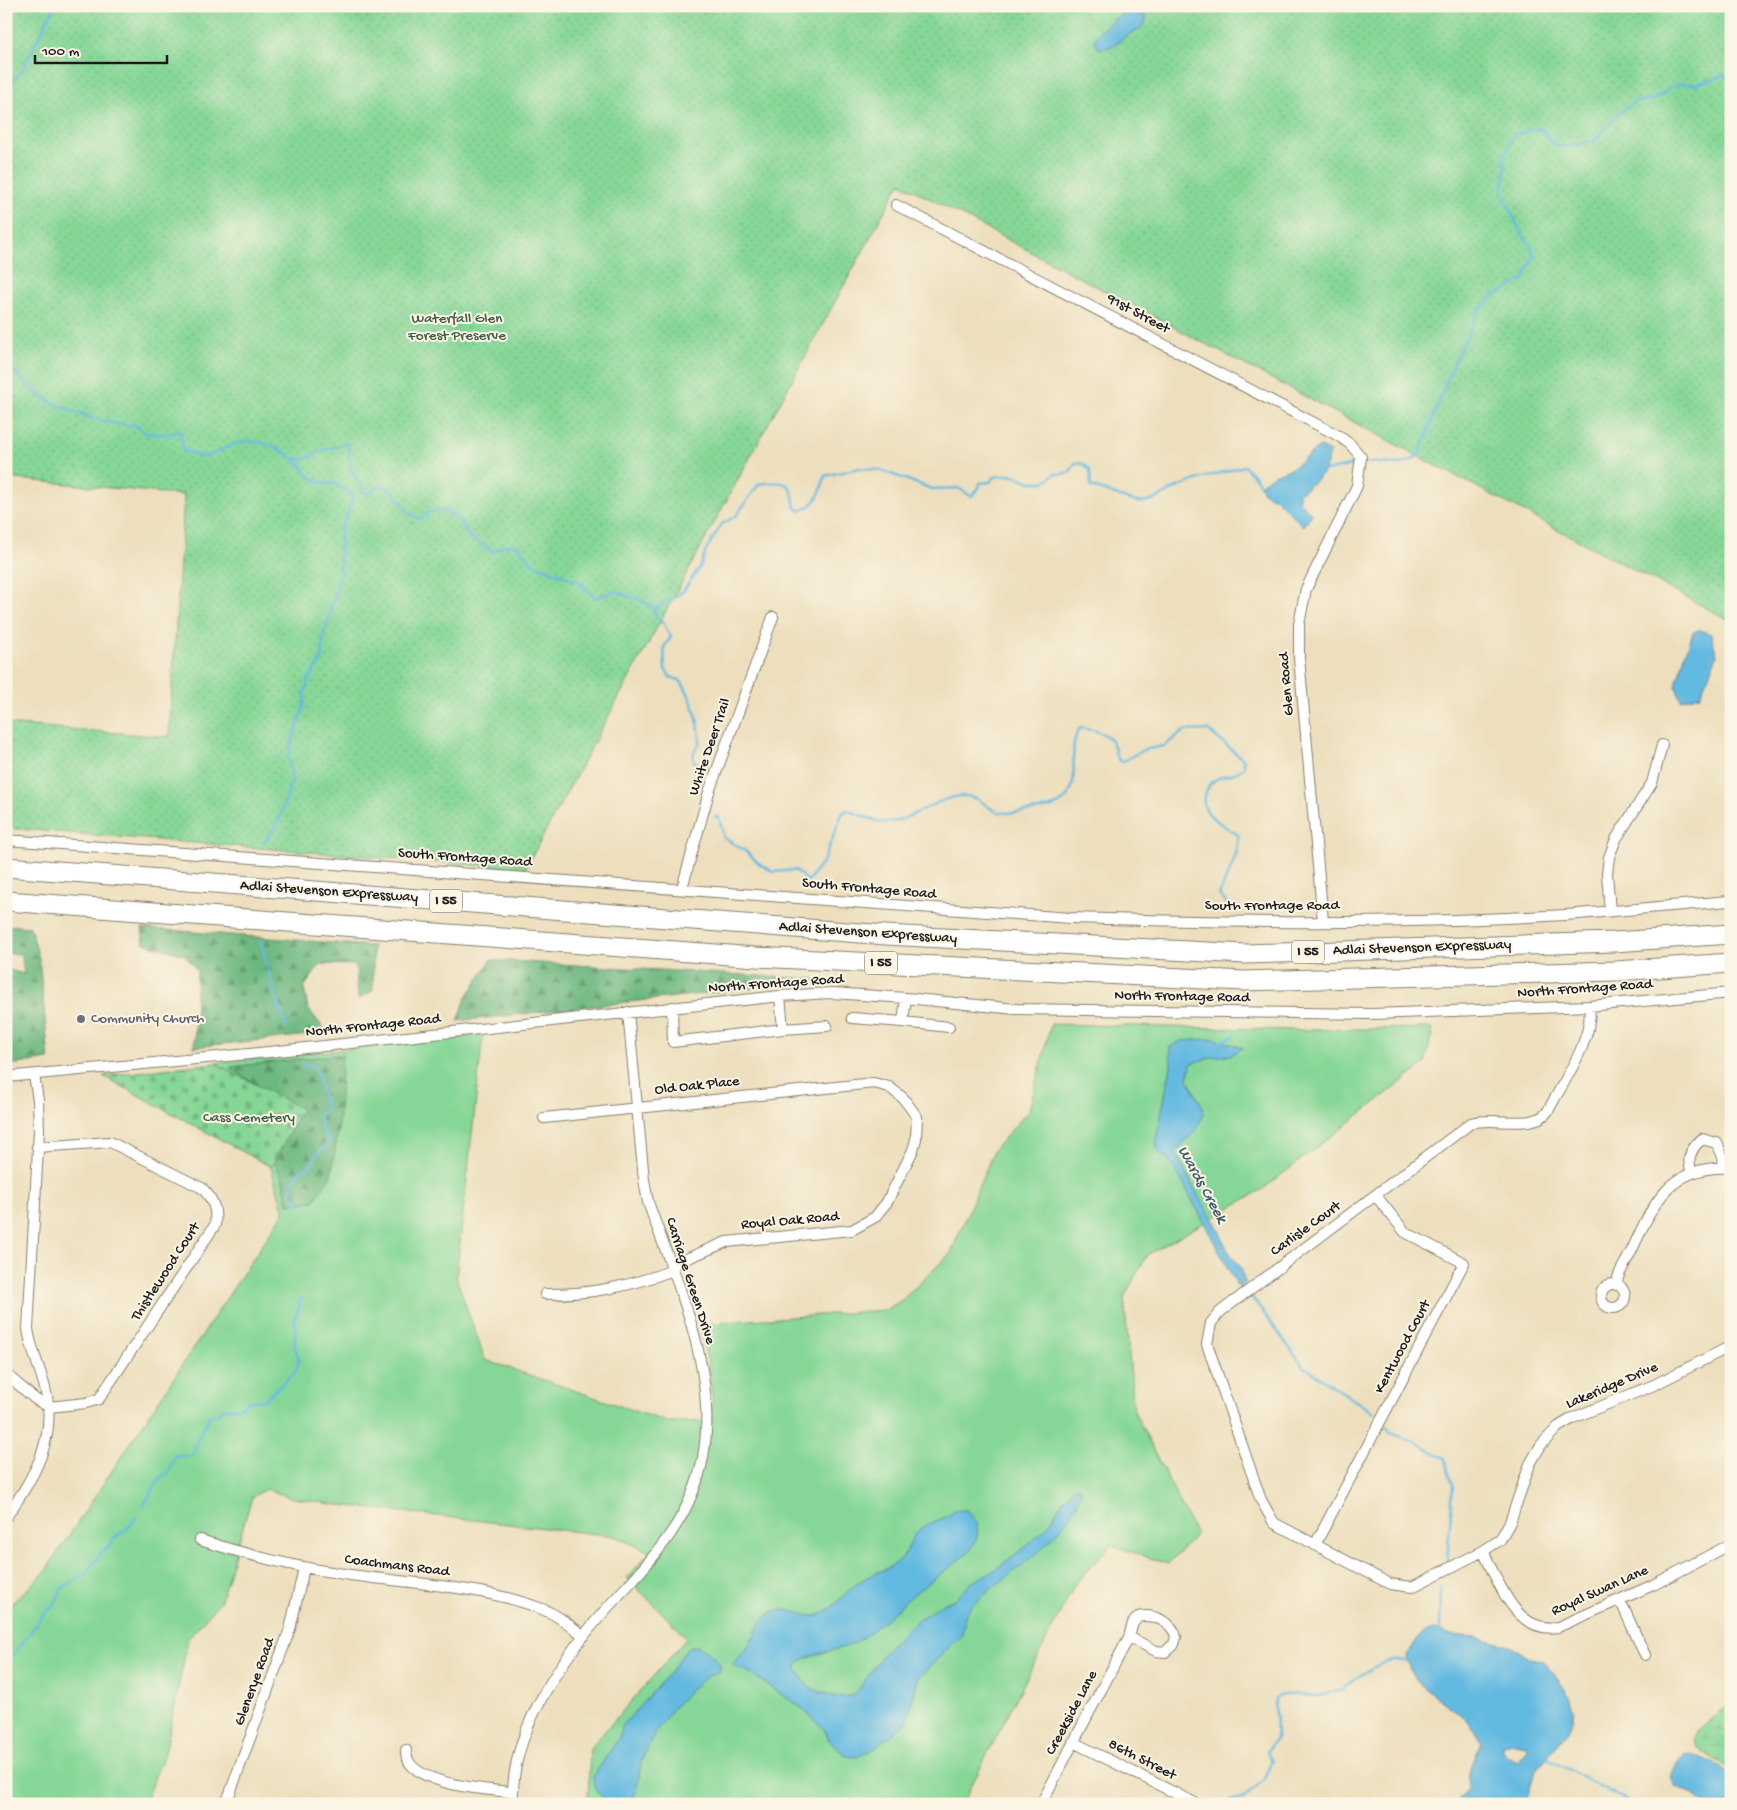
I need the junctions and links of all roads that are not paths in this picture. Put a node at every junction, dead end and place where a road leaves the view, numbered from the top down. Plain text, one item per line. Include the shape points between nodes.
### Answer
1 (896, 205) dead end
2 (1361, 457) joint
3 (773, 617) dead end
4 (1662, 744) dead end
5 (6, 840) edge
6 (6, 867) edge
7 (682, 888) junction
8 (1731, 900) edge
9 (6, 901) edge
10 (1610, 911) junction
11 (1323, 921) junction
12 (1731, 934) edge
13 (1731, 963) edge
14 (1731, 993) edge
15 (780, 996) junction
16 (906, 998) junction
17 (1589, 1006) junction
18 (672, 1007) junction
19 (628, 1012) junction
20 (852, 1018) dead end
21 (903, 1022) junction
22 (827, 1026) dead end
23 (949, 1027) dead end
24 (783, 1029) junction
25 (34, 1075) junction
26 (6, 1077) edge
27 (854, 1084) joint
28 (636, 1108) junction
29 (544, 1118) dead end
30 (37, 1147) junction
31 (1728, 1168) edge
32 (1692, 1172) junction
33 (1376, 1196) junction
34 (672, 1268) junction
35 (1616, 1285) dead end
36 (545, 1294) dead end
37 (1731, 1346) edge
38 (6, 1374) edge
39 (49, 1407) junction
40 (6, 1517) edge
41 (200, 1540) dead end
42 (1731, 1544) edge
43 (1315, 1545) junction
44 (1483, 1551) junction
45 (304, 1568) junction
46 (1620, 1600) junction
47 (584, 1636) junction
48 (1129, 1637) junction
49 (1645, 1656) dead end
50 (1073, 1742) junction
51 (406, 1750) dead end
52 (512, 1792) junction
53 (226, 1804) edge
54 (513, 1804) edge
55 (1041, 1804) edge
56 (1197, 1804) edge

1 - 2 street, 91st Street via 1339,436
2 - 11 street, Glen Road via 1357,486 1307,585 1299,624 1299,658
3 - 7 street, White Deer Trail via 709,792
4 - 10 street via 1652,783 1616,839 1610,857 1607,874
5 - 7 street, South Frontage Road
6 - 12 highway, Adlai Stevenson Expressway / I 55 via 886,935 1245,954 1614,942
7 - 11 street, South Frontage Road via 932,910 1070,918
8 - 10 street, South Frontage Road
9 - 13 highway, Adlai Stevenson Expressway / I 55 via 756,957 1244,982 1616,971
10 - 11 street, South Frontage Road
14 - 17 street, North Frontage Road
15 - 16 street, North Frontage Road via 832,993
15 - 18 street, North Frontage Road
15 - 24 street
16 - 17 street, North Frontage Road via 1016,1009 1274,1014 1373,1014
16 - 21 street
17 - 33 street, Carlisle Court via 1591,1017 1585,1040 1542,1118 1533,1122 1482,1120 1471,1123
18 - 19 street, North Frontage Road
18 - 24 street via 673,1042
19 - 25 street, North Frontage Road
19 - 28 street, Carriage Green Drive
20 - 21 street
21 - 23 street
22 - 24 street
25 - 26 street, North Frontage Road
25 - 30 street via 39,1117
27 - 28 street, Old Oak Place
27 - 34 street, Royal Oak Road via 874,1083 889,1087 904,1098 916,1117 913,1150 887,1202 875,1217 852,1230 726,1242
28 - 29 street, Old Oak Place
28 - 34 street, Carriage Green Drive via 648,1202
30 - 39 street via 28,1329
30 - 39 street, Thistlewood Court via 102,1141 120,1145 202,1188 210,1196 216,1215 211,1234 104,1394 93,1402
31 - 32 street
31 - 32 street via 1717,1143 1702,1139 1691,1152
32 - 35 street via 1668,1188 1652,1206
33 - 43 street, Kentwood Court via 1405,1232 1464,1264
33 - 43 street, Carlisle Court via 1220,1312 1208,1330 1207,1344 1266,1511 1274,1523
34 - 36 street, Royal Oak Road via 622,1287 577,1294
34 - 47 street, Carriage Green Drive via 697,1342 704,1379 704,1456 686,1508 666,1542
37 - 44 street, Lakeridge Drive via 1654,1386 1572,1418 1558,1427 1541,1445 1530,1464 1506,1532
38 - 39 street
39 - 40 street via 49,1429 38,1466
41 - 45 street, Coachmans Road
42 - 46 street, Royal Swan Lane
43 - 44 street, Carlisle Court via 1390,1584 1412,1587
44 - 46 street, Royal Swan Lane via 1514,1608 1534,1626 1558,1627
45 - 47 street, Coachmans Road via 508,1599 544,1610
45 - 53 street, Glenerye Road via 290,1629
46 - 49 street
47 - 52 street, Carriage Green Drive via 539,1703 522,1740
48 - 48 street, Creekside Lane via 1164,1652 1174,1644 1176,1637 1170,1626 1145,1615 1133,1623
48 - 50 street, Creekside Lane
50 - 55 street, Creekside Lane
50 - 56 street, 86th Street
51 - 52 street via 410,1764 438,1780 473,1789
52 - 54 street, Carriage Green Drive

